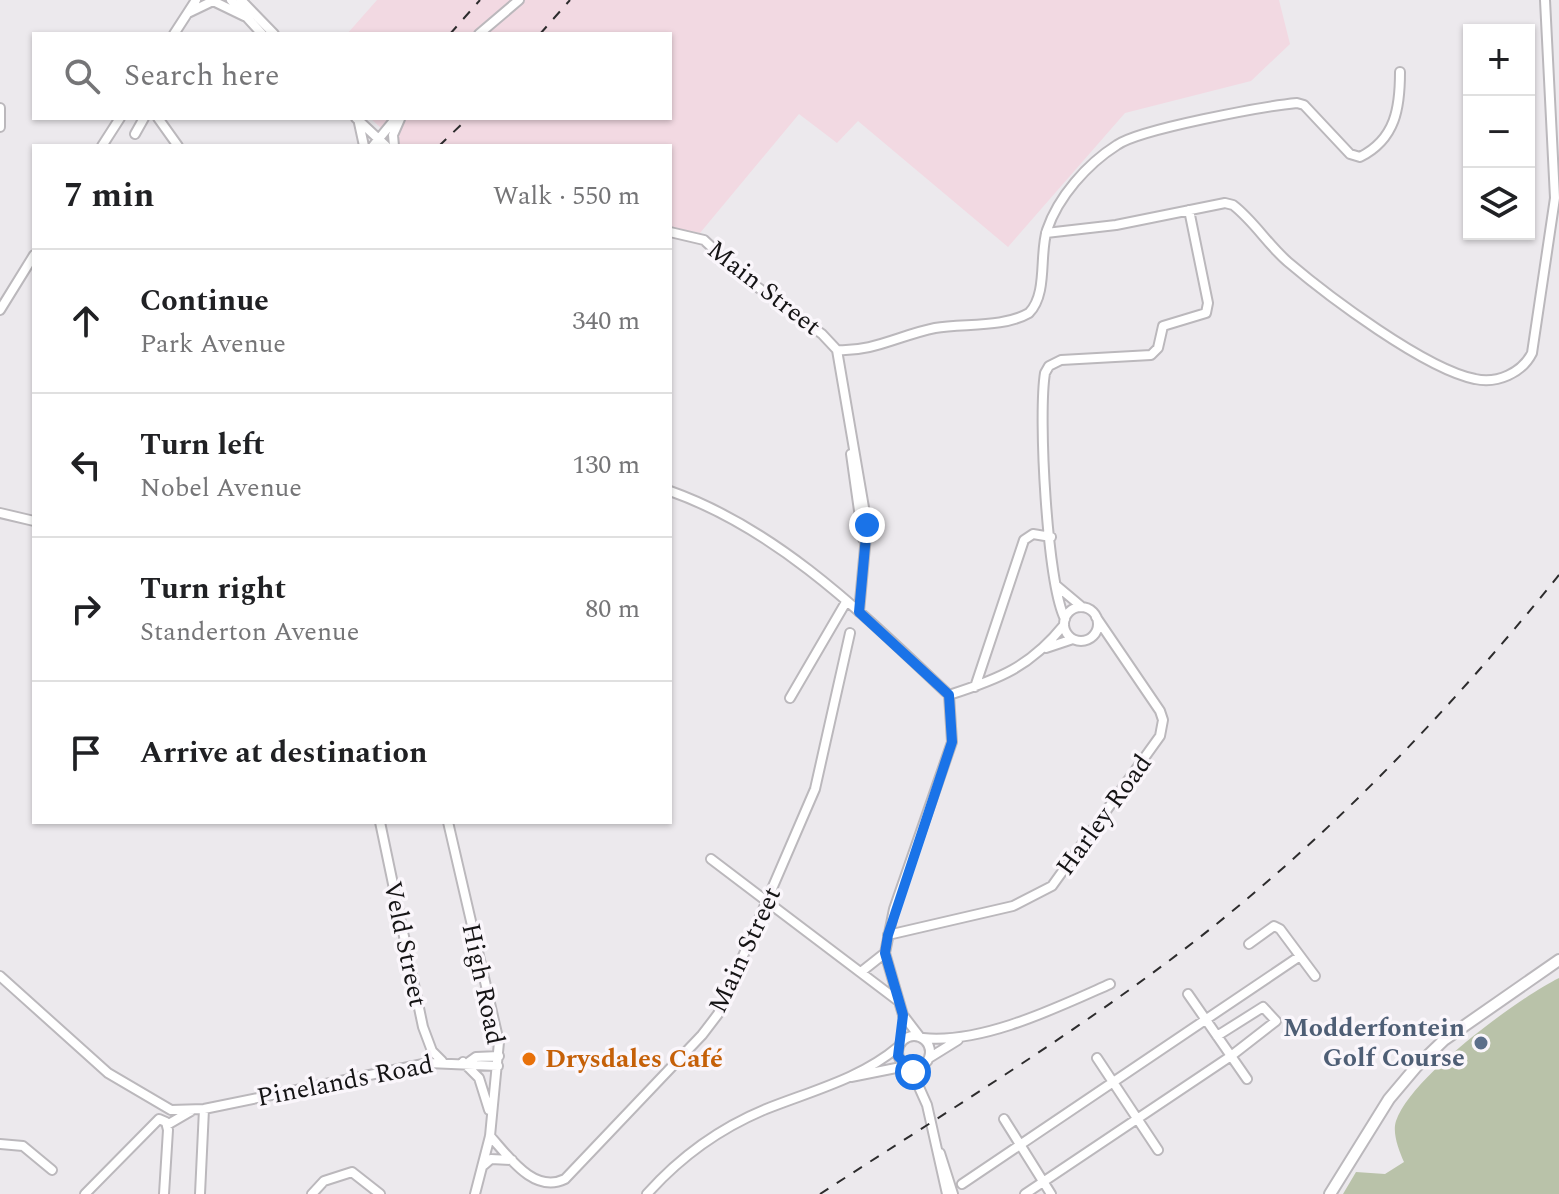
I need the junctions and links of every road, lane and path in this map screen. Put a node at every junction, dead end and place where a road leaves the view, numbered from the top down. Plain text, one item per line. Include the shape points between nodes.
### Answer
1 (196, 0) edge
2 (231, 0) edge
3 (241, 0) edge
4 (519, 0) edge
5 (1545, 0) edge
6 (188, 13) junction
7 (244, 16) junction
8 (175, 32) edge
9 (260, 32) edge
10 (272, 32) edge
11 (481, 32) edge
12 (1559, 39) edge
13 (1547, 40) junction
14 (1400, 72) dead end
15 (0, 108) edge
16 (119, 120) edge
17 (143, 120) edge
18 (159, 120) edge
19 (357, 120) edge
20 (358, 120) edge
21 (396, 120) edge
22 (397, 120) edge
23 (0, 127) edge
24 (135, 134) dead end
25 (376, 143) edge
26 (103, 144) edge
27 (177, 144) edge
28 (363, 144) edge
29 (394, 144) edge
30 (1189, 210) junction
31 (672, 232) edge
32 (1046, 233) junction
33 (1555, 239) edge
34 (32, 258) edge
35 (0, 310) edge
36 (837, 350) junction
37 (672, 492) edge
38 (0, 513) edge
39 (32, 521) edge
40 (1051, 537) junction
41 (1057, 586) junction
42 (1073, 599) junction
43 (846, 602) junction
44 (1082, 607) junction
45 (859, 612) junction
46 (1096, 617) junction
47 (1063, 618) junction
48 (850, 633) dead end
49 (1110, 636) junction
50 (1092, 637) junction
51 (1073, 639) junction
52 (1042, 650) junction
53 (975, 687) junction
54 (949, 695) junction
55 (790, 698) dead end
56 (380, 824) edge
57 (448, 824) edge
58 (711, 859) dead end
59 (767, 905) junction
60 (888, 935) junction
61 (1249, 944) dead end
62 (885, 953) junction
63 (1300, 956) junction
64 (1559, 960) edge
65 (861, 972) junction
66 (0, 976) edge
67 (1315, 976) dead end
68 (1110, 984) dead end
69 (1188, 994) dead end
70 (897, 1000) junction
71 (903, 1015) junction
72 (1205, 1019) junction
73 (969, 1035) junction
74 (1217, 1036) junction
75 (921, 1037) junction
76 (899, 1046) junction
77 (1231, 1056) junction
78 (1097, 1058) dead end
79 (927, 1060) junction
80 (442, 1061) junction
81 (498, 1061) junction
82 (466, 1062) junction
83 (908, 1066) junction
84 (851, 1077) junction
85 (1247, 1079) dead end
86 (1113, 1082) junction
87 (927, 1105) junction
88 (204, 1109) junction
89 (192, 1111) junction
90 (490, 1115) junction
91 (1004, 1119) dead end
92 (1137, 1119) junction
93 (167, 1125) junction
94 (490, 1136) junction
95 (0, 1144) edge
96 (1020, 1145) junction
97 (938, 1148) junction
98 (1158, 1150) dead end
99 (513, 1160) junction
100 (482, 1167) junction
101 (52, 1170) dead end
102 (1043, 1182) junction
103 (962, 1184) dead end
104 (1330, 1191) edge
105 (85, 1194) edge
106 (164, 1194) edge
107 (200, 1194) edge
108 (312, 1194) edge
109 (380, 1194) edge
110 (475, 1194) edge
111 (647, 1194) edge
112 (947, 1194) edge
113 (953, 1194) edge
114 (1025, 1194) edge
115 (1051, 1194) edge

1 - 6 street
2 - 7 street
3 - 10 street
4 - 11 street
5 - 13 street
6 - 7 street via 213,1
6 - 8 street
7 - 9 street
12 - 13 street
13 - 33 street
14 - 32 street via 1395,122 1360,157 1350,154 1297,103 1131,138 1110,150 1060,202
15 - 23 street
16 - 26 street
17 - 24 street
18 - 27 street
19 - 28 street
20 - 25 street
21 - 25 street
22 - 29 street
30 - 32 street
30 - 33 street via 1233,205 1290,264 1361,318 1456,372 1486,380 1521,369 1532,353
30 - 40 street via 1206,313 1163,326 1151,355 1061,360 1045,373 1043,431
31 - 36 street, Main Street via 704,240
32 - 36 street via 1036,302 1025,315 934,328 871,349
34 - 35 street
36 - 45 street, Main Street via 867,525
37 - 43 street via 779,548
38 - 39 street
40 - 41 street
40 - 53 street via 1033,534 1024,540
41 - 42 street
41 - 47 street
42 - 44 street
42 - 47 street
43 - 45 street
43 - 55 street
44 - 46 street
44 - 47 street
45 - 54 street
46 - 49 street, Harley Road
46 - 50 street
47 - 51 street
47 - 52 street
48 - 59 street, Main Street via 824,762
49 - 50 street
49 - 60 street, Harley Road via 1160,711 1162,731 1052,886 1013,906
50 - 51 street
51 - 52 street
52 - 53 street via 997,680
53 - 54 street
54 - 60 street via 952,742
56 - 80 street, Veld Street via 423,1027
57 - 81 street, High Road via 497,1032
58 - 59 street
59 - 65 street
59 - 99 street, Main Street via 718,1014 565,1179 544,1185
60 - 62 street
61 - 63 street via 1274,926
62 - 65 street
62 - 70 street
63 - 67 street
63 - 72 street
64 - 104 main road via 1444,1040 1416,1067
65 - 70 street
66 - 89 street via 108,1073 171,1110
68 - 73 street via 1044,1014
69 - 72 street
70 - 71 street
71 - 75 street
71 - 76 street
72 - 74 street
72 - 86 street
73 - 75 street
73 - 79 street
74 - 77 street
74 - 77 street via 1257,1009 1268,1008 1275,1023
75 - 76 street via 910,1036
75 - 79 street via 928,1045
76 - 83 street via 898,1056
76 - 84 street
77 - 85 street
77 - 92 street
78 - 86 street
79 - 83 street
79 - 87 street
80 - 82 street, Pinelands Road
80 - 88 street, Pinelands Road
81 - 82 street, Pinelands Road via 476,1057
81 - 90 street, High Road
82 - 90 street via 479,1078
83 - 84 street
83 - 87 street
84 - 111 street via 724,1129
86 - 92 street
86 - 96 street
87 - 97 street
88 - 89 street, Pinelands Road
88 - 107 street
89 - 93 street
90 - 94 street, High Road
91 - 96 street
92 - 98 street
92 - 102 street
93 - 105 street via 159,1119 149,1126
93 - 106 street
94 - 99 street
94 - 100 street, High Road
95 - 101 street via 23,1146
96 - 102 street
96 - 103 street
97 - 112 street
97 - 113 street
99 - 100 street via 491,1159
100 - 110 street, High Road
102 - 114 street
102 - 115 street
108 - 109 street via 336,1174 352,1172

